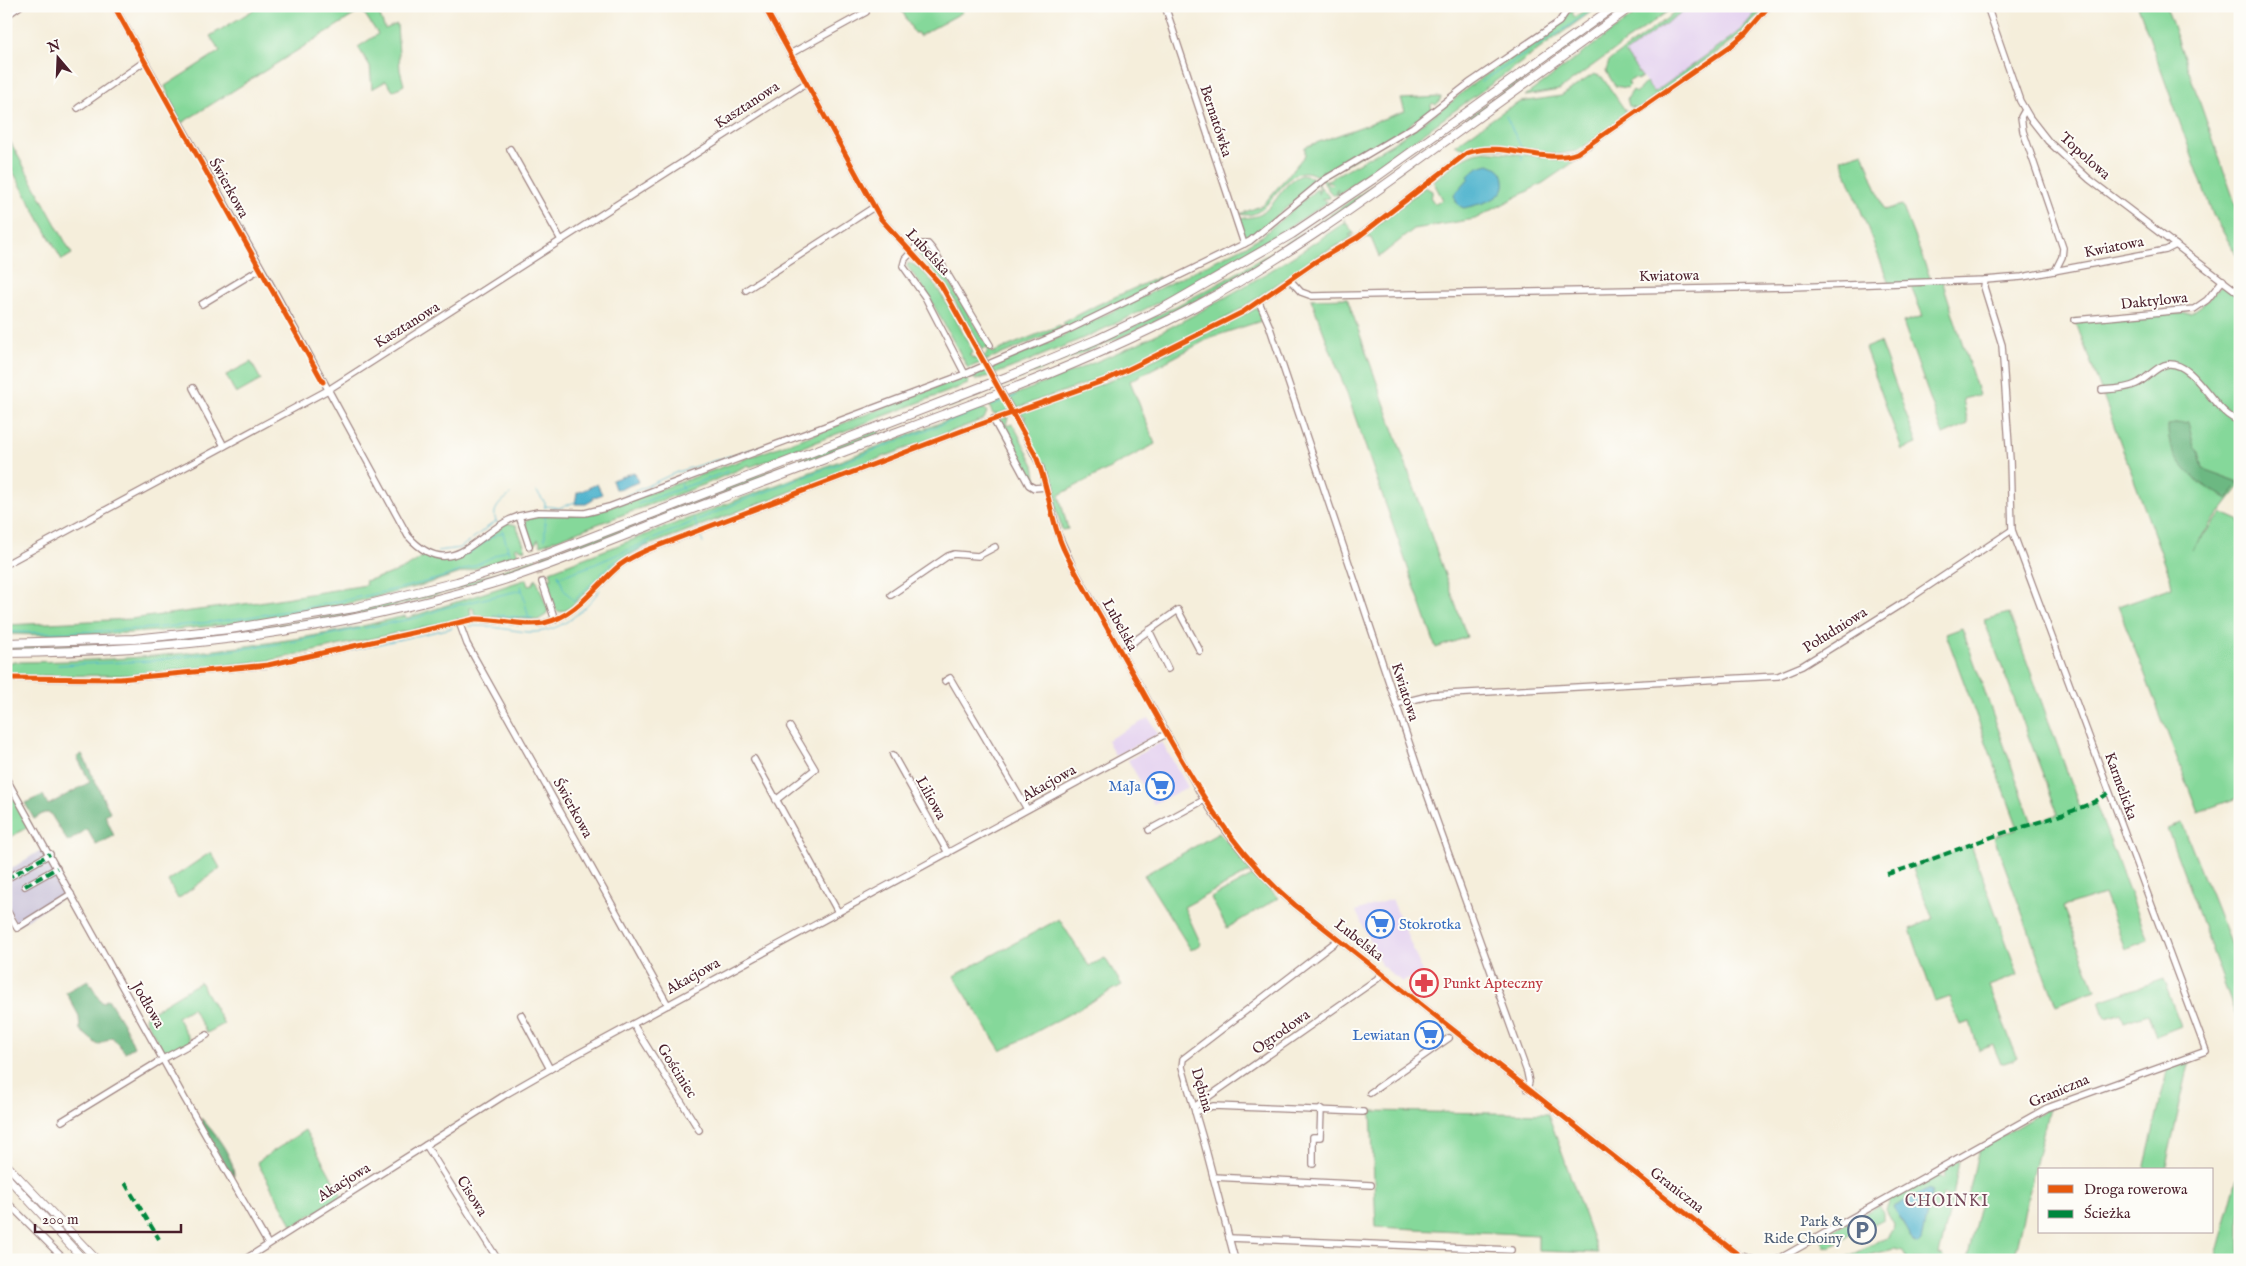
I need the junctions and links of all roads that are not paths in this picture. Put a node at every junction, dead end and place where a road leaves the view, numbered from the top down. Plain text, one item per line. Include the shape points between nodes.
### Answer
1 (20, 6) edge
2 (114, 6) edge
3 (764, 6) edge
4 (863, 6) edge
5 (1165, 6) edge
6 (1570, 6) edge
7 (1615, 6) edge
8 (1632, 6) edge
9 (1769, 6) edge
10 (1987, 6) edge
11 (6, 16) edge
12 (790, 54) junction
13 (145, 61) junction
14 (806, 83) junction
15 (78, 108) dead end
16 (2025, 110) junction
17 (510, 150) dead end
18 (874, 207) junction
19 (561, 240) junction
20 (1244, 244) junction
21 (2176, 245) junction
22 (912, 252) junction
23 (260, 269) junction
24 (2055, 271) junction
25 (1290, 280) junction
26 (1985, 280) junction
27 (2222, 280) junction
28 (746, 290) dead end
29 (2240, 294) edge
30 (1259, 302) junction
31 (202, 304) dead end
32 (2076, 320) dead end
33 (990, 345) dead end
34 (966, 374) junction
35 (193, 388) dead end
36 (328, 390) junction
37 (2102, 390) dead end
38 (993, 419) junction
39 (2240, 421) edge
40 (224, 446) junction
41 (1046, 487) junction
42 (518, 516) junction
43 (2012, 530) junction
44 (529, 546) tunnel mouth
45 (995, 547) dead end
46 (6, 564) edge
47 (542, 582) tunnel mouth
48 (891, 595) dead end
49 (555, 620) junction
50 (459, 622) junction
51 (1149, 630) junction
52 (6, 643) edge
53 (1200, 651) dead end
54 (6, 653) edge
55 (1121, 653) junction
56 (1168, 669) dead end
57 (6, 678) edge
58 (945, 681) dead end
59 (1396, 704) junction
60 (790, 727) dead end
61 (1166, 734) junction
62 (893, 755) dead end
63 (754, 758) dead end
64 (6, 778) edge
65 (776, 800) junction
66 (1204, 800) junction
67 (1027, 809) junction
68 (1149, 830) dead end
69 (948, 852) junction
70 (50, 854) junction
71 (57, 868) junction
72 (6, 879) edge
73 (25, 886) dead end
74 (71, 894) junction
75 (6, 909) edge
76 (838, 912) junction
77 (1338, 940) junction
78 (1381, 974) junction
79 (668, 1005) junction
80 (521, 1015) dead end
81 (633, 1024) junction
82 (207, 1035) dead end
83 (1449, 1038) dead end
84 (2206, 1051) joint
85 (164, 1059) junction
86 (550, 1069) junction
87 (1527, 1089) junction
88 (1370, 1093) dead end
89 (1321, 1109) junction
90 (1194, 1110) junction
91 (1363, 1112) dead end
92 (62, 1121) dead end
93 (699, 1130) dead end
94 (1598, 1144) joint
95 (426, 1145) junction
96 (6, 1164) edge
97 (1312, 1164) dead end
98 (6, 1176) edge
99 (1213, 1177) junction
100 (1371, 1185) dead end
101 (6, 1201) edge
102 (1229, 1238) junction
103 (268, 1244) junction
104 (1800, 1247) junction
105 (1511, 1250) dead end
106 (1744, 1258) edge
107 (65, 1260) edge
108 (84, 1260) edge
109 (97, 1260) edge
110 (244, 1260) edge
111 (498, 1260) edge
112 (1235, 1260) edge
113 (1754, 1260) edge
114 (1777, 1260) edge
115 (1787, 1260) edge

1 - 11 street
2 - 13 street, Świerkowa
3 - 12 street, Lubelska
4 - 12 street via 866,12
5 - 20 street, Bernatówka
6 - 20 street via 1559,22 1471,82 1413,127 1316,185
7 - 52 highway via 1326,212 1192,292 1079,347 533,559 483,575 394,599 276,622 155,637
8 - 54 highway via 1334,222 1285,253 1197,305 1089,357 983,400 554,562 502,580 374,614 270,634 142,648
9 - 25 street via 1732,45 1583,150 1562,156 1474,150 1363,233
10 - 16 street, Topolowa
12 - 14 street, Lubelska
13 - 15 street
13 - 23 street, Świerkowa
14 - 18 street, Lubelska
14 - 19 street, Kasztanowa
16 - 21 street, Topolowa via 2074,167
16 - 24 street, Kwiatowa via 2021,116 2023,131 2063,248
17 - 19 street
18 - 22 street, Lubelska via 886,226
18 - 28 street
19 - 36 street, Kasztanowa
20 - 34 street via 1059,334
21 - 24 street, Kwiatowa via 2170,250
21 - 27 street, Topolowa
22 - 33 street via 922,243 930,245
22 - 34 street via 903,266 925,297
22 - 41 street, Lubelska, bridge via 941,285 1019,424
23 - 31 street
23 - 36 street, Świerkowa
24 - 26 street, Kwiatowa
25 - 26 street, Kwiatowa via 1305,294 1332,296
25 - 30 street
26 - 43 street via 1984,287 2002,345
27 - 29 street, Topolowa
27 - 32 street, Daktylowa via 2204,303 2194,310
30 - 38 street via 1122,373
30 - 59 street, Kwiatowa via 1270,325
34 - 42 street via 609,507 585,513 538,512
35 - 40 street
36 - 40 street, Kasztanowa
36 - 42 street, Świerkowa via 402,526 415,544 424,550 444,556 460,553
37 - 39 street via 2132,386 2164,366 2174,365 2200,382 2226,415
38 - 41 street via 1029,485
38 - 49 street via 647,550 621,565 576,607
40 - 46 street, Kasztanowa
41 - 55 street, Lubelska via 1063,549
42 - 44 street
43 - 59 street, Południowa via 1903,603 1802,666 1778,676 1432,695
43 - 84 street, Karmelicka
45 - 48 street via 978,556 948,556
47 - 49 street
49 - 50 street via 534,624 493,619
50 - 57 street via 268,664 120,679
50 - 79 street, Świerkowa via 467,644
51 - 53 street via 1178,610
51 - 55 street
51 - 56 street
55 - 61 street, Lubelska
58 - 67 street via 950,678
59 - 87 street, Kwiatowa via 1527,1072
60 - 65 street via 815,769
61 - 66 street, Lubelska
61 - 67 street, Akacjowa
62 - 69 street, Liliowa
63 - 65 street
64 - 70 street, Jodłowa
65 - 76 street
66 - 68 street
66 - 77 street, Lubelska via 1276,888
67 - 69 street, Akacjowa
69 - 76 street, Akacjowa
70 - 71 street, Jodłowa
70 - 72 street
71 - 73 street
71 - 74 street, Jodłowa
74 - 75 street via 16,928
74 - 85 street, Jodłowa
76 - 79 street, Akacjowa
77 - 78 street, Lubelska
77 - 90 street, Dębina via 1185,1056 1182,1067
78 - 87 street, Lubelska
78 - 90 street, Ogrodowa
79 - 81 street, Akacjowa
80 - 86 street
81 - 86 street, Akacjowa
81 - 93 street, Gościniec
82 - 85 street
83 - 88 street
84 - 104 street, Graniczna via 2052,1106
85 - 92 street
85 - 103 street, Jodłowa
86 - 95 street, Akacjowa
87 - 94 street, Lubelska
89 - 90 street via 1213,1106
89 - 91 street
89 - 97 street via 1320,1137 1313,1137
90 - 99 street, Dębina
94 - 106 street, Graniczna
95 - 103 street, Akacjowa
95 - 111 street, Cisowa
96 - 109 main road
98 - 108 main road
99 - 100 street
99 - 102 street, Dębina
101 - 107 street
102 - 105 street
102 - 112 street, Dębina
103 - 110 street, Akacjowa
104 - 114 street, Graniczna
104 - 115 street, Graniczna
106 - 113 street, Graniczna

